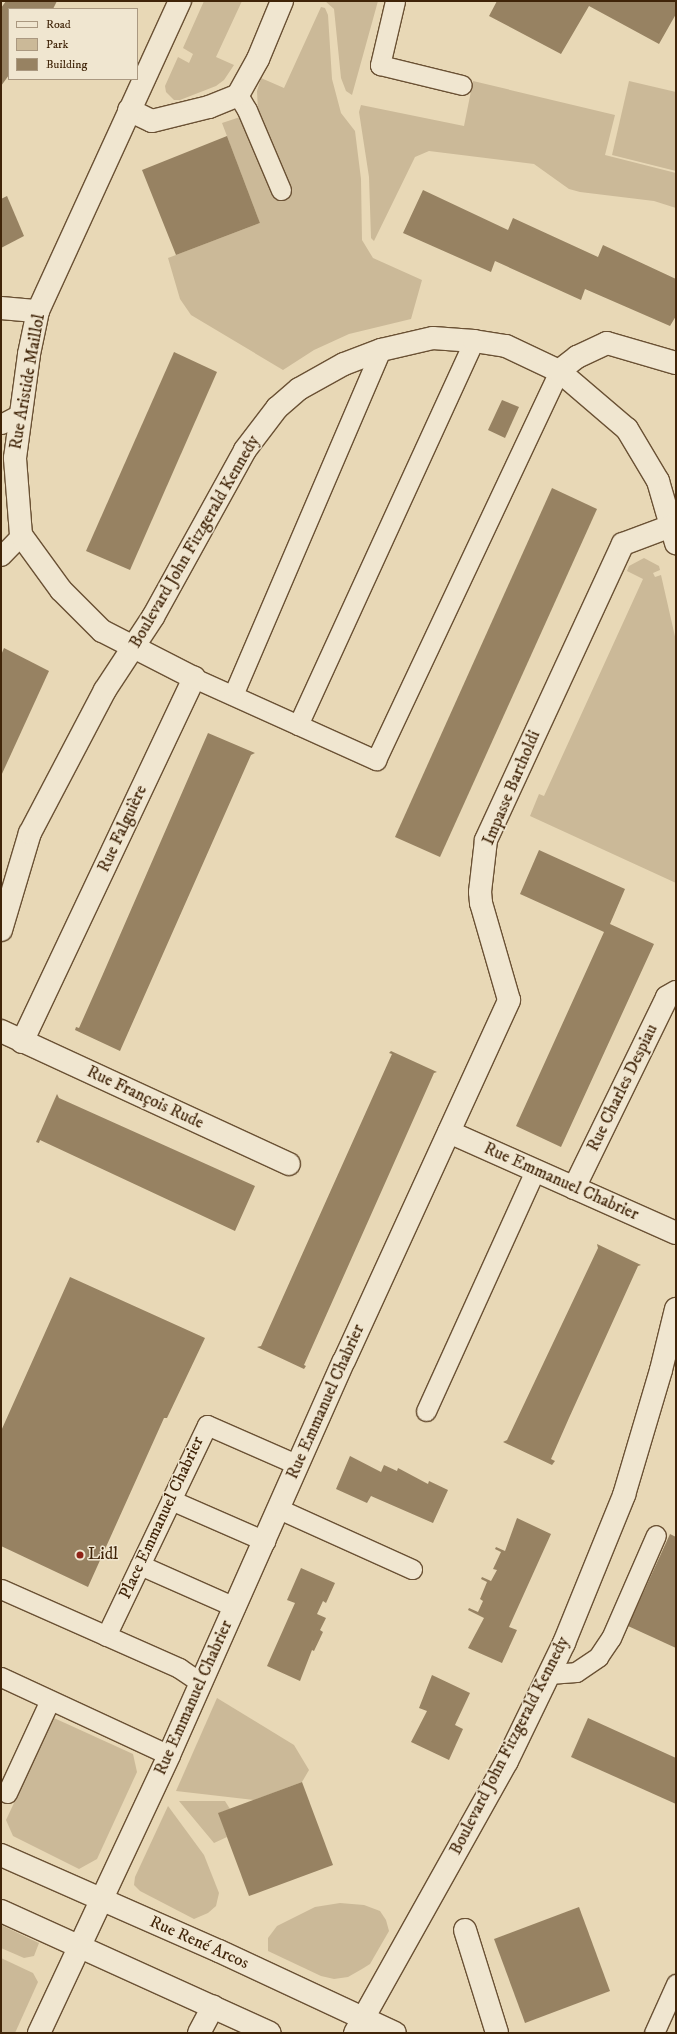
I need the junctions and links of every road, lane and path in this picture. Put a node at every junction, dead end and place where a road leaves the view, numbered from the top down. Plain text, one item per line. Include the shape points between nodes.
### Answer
1 (180, 1) edge
2 (282, 1) edge
3 (395, 1) edge
4 (462, 85) dead end
5 (238, 95) junction
6 (129, 110) junction
7 (281, 190) dead end
8 (1, 308) edge
9 (38, 311) junction
10 (474, 340) junction
11 (381, 350) junction
12 (676, 363) edge
13 (559, 371) junction
14 (20, 414) junction
15 (1, 424) edge
16 (21, 534) junction
17 (673, 534) edge
18 (1, 556) edge
19 (134, 647) junction
20 (194, 678) junction
21 (232, 695) junction
22 (298, 725) junction
23 (1, 930) edge
24 (676, 992) edge
25 (1, 1032) edge
26 (22, 1042) junction
27 (448, 1132) junction
28 (290, 1164) dead end
29 (535, 1171) junction
30 (574, 1188) junction
31 (676, 1233) edge
32 (676, 1308) edge
33 (426, 1411) dead end
34 (298, 1465) junction
35 (171, 1500) junction
36 (279, 1509) junction
37 (656, 1536) dead end
38 (265, 1541) junction
39 (140, 1565) junction
40 (412, 1569) dead end
41 (1, 1589) edge
42 (235, 1608) junction
43 (106, 1636) junction
44 (549, 1674) junction
45 (1, 1677) edge
46 (201, 1683) junction
47 (50, 1700) junction
48 (169, 1755) junction
49 (7, 1793) dead end
50 (1, 1855) edge
51 (102, 1900) junction
52 (1, 1911) edge
53 (465, 1930) dead end
54 (80, 1947) junction
55 (676, 1984) edge
56 (213, 2007) junction
57 (359, 2026) edge
58 (39, 2033) edge
59 (201, 2033) edge
60 (270, 2033) edge
61 (395, 2033) edge
62 (497, 2033) edge
63 (654, 2033) edge

1 - 6 street, Rue Aristide Maillol
2 - 5 street via 258,59
3 - 4 lane via 380,65
5 - 6 street via 209,107 152,121
5 - 7 lane via 247,110
6 - 9 street, Rue Aristide Maillol
8 - 9 street
9 - 14 street, Rue Aristide Maillol via 28,354
10 - 11 street, Boulevard John Fitzgerald Kennedy via 433,338
10 - 13 street, Boulevard John Fitzgerald Kennedy via 506,346
10 - 22 lane
11 - 19 street, Boulevard John Fitzgerald Kennedy via 344,364 306,385 276,408 245,450
11 - 21 lane
12 - 13 street via 607,343 577,357
13 - 17 street, Boulevard John Fitzgerald Kennedy via 627,429 658,482
13 - 22 lane via 376,760
14 - 15 lane
14 - 16 street, Rue Aristide Maillol via 14,458
16 - 18 lane
16 - 19 street via 61,590 102,631
17 - 27 street, Impasse Bartholdi via 623,544 486,840 480,892 509,1000
19 - 20 street
19 - 23 street, Boulevard John Fitzgerald Kennedy via 105,690 30,833
20 - 21 lane
20 - 26 street, Rue Falguière
21 - 22 lane
24 - 30 street, Rue Charles Despiau via 667,997
25 - 26 street, Rue François Rude
26 - 28 street, Rue François Rude
27 - 29 street, Rue Emmanuel Chabrier
27 - 34 street, Rue Emmanuel Chabrier
29 - 30 street, Rue Emmanuel Chabrier
29 - 33 lane
30 - 31 street, Rue Emmanuel Chabrier
32 - 44 street, Boulevard John Fitzgerald Kennedy via 662,1370 624,1495
34 - 35 lane, Place Emmanuel Chabrier via 207,1425
34 - 36 street, Rue Emmanuel Chabrier
35 - 38 lane
35 - 39 lane, Place Emmanuel Chabrier
36 - 38 street, Rue Emmanuel Chabrier
36 - 40 lane
37 - 44 lane via 610,1638 598,1657 576,1672
38 - 42 street, Rue Emmanuel Chabrier
39 - 42 lane
39 - 43 lane, Place Emmanuel Chabrier
41 - 43 lane
42 - 46 street, Rue Emmanuel Chabrier
43 - 46 lane via 178,1668
44 - 57 street, Boulevard John Fitzgerald Kennedy via 507,1761
45 - 47 lane
46 - 48 street, Rue Emmanuel Chabrier
47 - 48 lane
47 - 49 lane
48 - 51 street, Rue Emmanuel Chabrier
50 - 51 street, Rue René Arcos
51 - 54 street, Rue Emmanuel Chabrier
51 - 57 street, Rue René Arcos via 219,1951
52 - 54 street
53 - 62 street
54 - 56 street
54 - 58 street, Rue Emmanuel Chabrier
55 - 63 lane
56 - 59 street
56 - 60 street
57 - 61 street, Rue René Arcos

